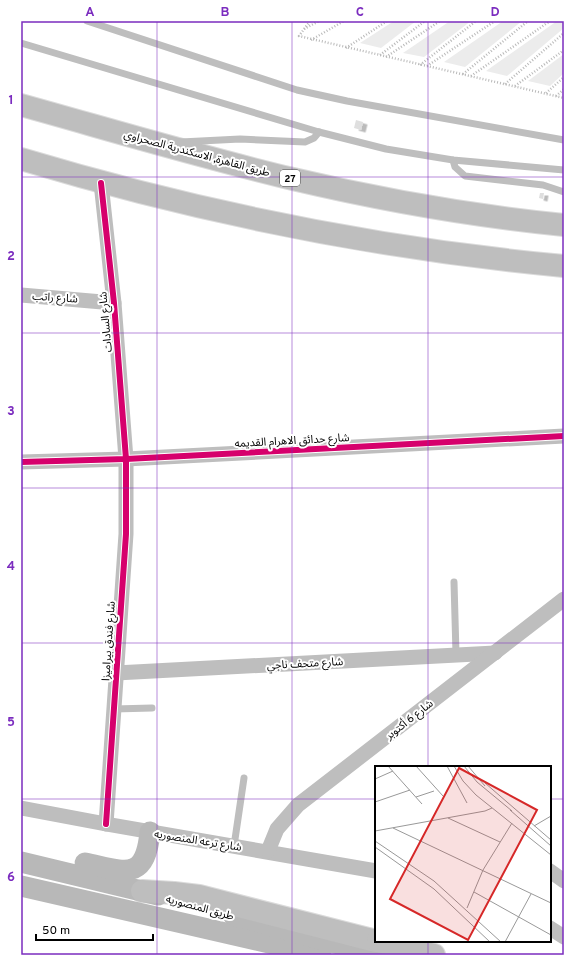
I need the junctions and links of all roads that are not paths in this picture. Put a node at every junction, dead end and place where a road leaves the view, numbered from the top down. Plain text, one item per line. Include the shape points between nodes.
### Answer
1 (87, 21) edge
2 (21, 43) edge
3 (21, 105) edge
4 (319, 132) junction
5 (564, 140) edge
6 (169, 146) junction
7 (21, 159) edge
8 (453, 160) junction
9 (564, 170) edge
10 (101, 183) junction
11 (564, 192) edge
12 (564, 225) edge
13 (564, 266) edge
14 (21, 295) edge
15 (114, 303) junction
16 (564, 436) edge
17 (126, 459) junction
18 (21, 462) edge
19 (454, 582) dead end
20 (564, 599) edge
21 (495, 653) junction
22 (456, 654) junction
23 (116, 673) junction
24 (152, 708) dead end
25 (114, 709) junction
26 (244, 778) dead end
27 (21, 808) edge
28 (106, 824) junction
29 (150, 832) junction
30 (234, 846) junction
31 (268, 851) junction
32 (21, 855) edge
33 (21, 862) edge
34 (375, 871) edge
35 (551, 872) edge
36 (564, 881) edge
37 (21, 886) edge
38 (142, 891) junction
39 (375, 940) edge
40 (381, 942) edge
41 (321, 955) edge
42 (379, 955) edge
43 (434, 955) edge

1 - 5 lane via 273,83 322,96
2 - 4 lane
3 - 6 highway, طريق القاهرة, الاسكندرية الصحراوي / 27
4 - 6 lane via 305,142 195,140
4 - 8 lane via 386,149
6 - 12 highway, طريق القاهرة, الاسكندرية الصحراوي / 27 via 354,193
7 - 10 highway
8 - 9 lane
8 - 11 lane via 455,167 464,176 543,185
10 - 13 highway via 378,243
10 - 15 street, شارع السادات
14 - 15 street, شارع راتب
15 - 17 street, شارع السادات
16 - 17 street, شارع حدائق الاهرام القديمه
17 - 18 street, شارع حدائق الاهرام القديمه
17 - 23 street, شارع فندق بيراميزا via 126,534
19 - 22 lane
20 - 21 street, شارع 6 أكتوبر
21 - 22 street, شارع متحف ناجي
21 - 31 street, شارع 6 أكتوبر via 290,812 277,829
22 - 23 street, شارع متحف ناجي
23 - 25 street, شارع فندق بيراميزا
24 - 25 lane
25 - 28 street, شارع فندق بيراميزا
26 - 30 lane
27 - 28 street, شارع ترعه المنصوريه
28 - 29 street, شارع ترعه المنصوريه
29 - 30 street, شارع ترعه المنصوريه
29 - 32 main road via 143,863 136,869 119,870 66,858
30 - 31 street, شارع ترعه المنصوريه
31 - 34 street, شارع ترعه المنصوريه
33 - 38 main road, طريق المنصوريه
35 - 36 street
37 - 41 main road, طريق المنصوريه
38 - 39 highway via 198,896
38 - 42 main road, طريق المنصوريه
40 - 43 highway

